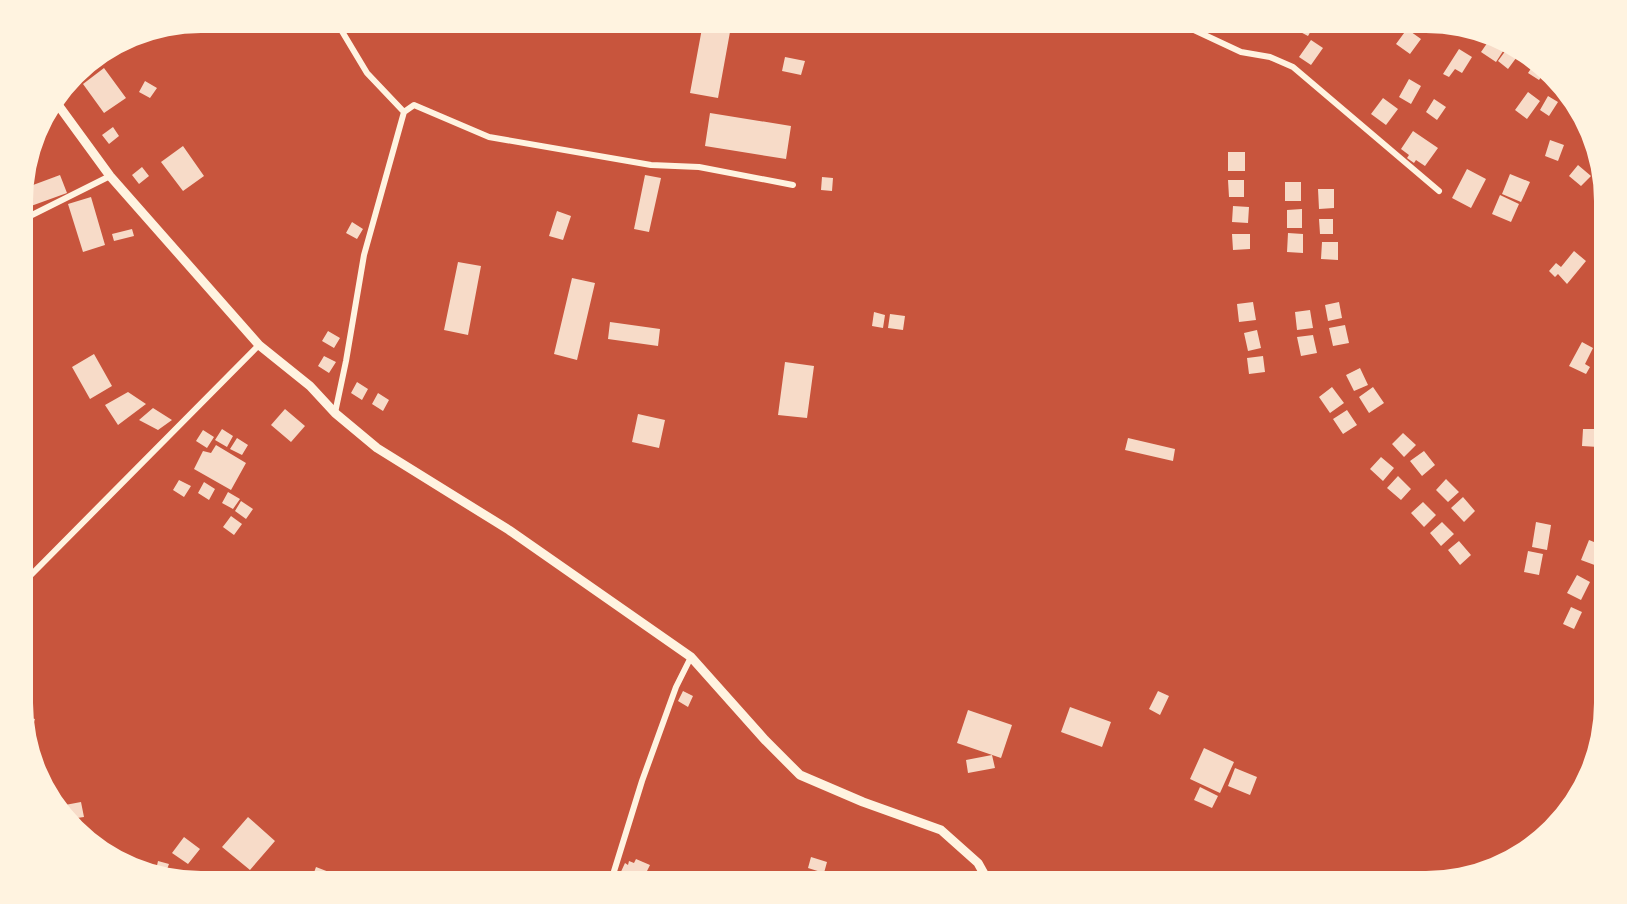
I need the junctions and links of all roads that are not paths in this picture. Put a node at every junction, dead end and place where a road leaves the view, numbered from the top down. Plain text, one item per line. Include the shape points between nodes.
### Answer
1 (343, 33) edge
2 (1202, 33) edge
3 (60, 108) edge
4 (404, 111) junction
5 (110, 176) junction
6 (793, 185) dead end
7 (1439, 191) dead end
8 (33, 214) edge
9 (259, 345) junction
10 (335, 413) junction
11 (33, 573) edge
12 (691, 657) junction
13 (614, 871) edge
14 (983, 871) edge

1 - 4 street via 367,73
2 - 7 street via 1241,52 1270,57 1293,67
3 - 5 street
4 - 6 street via 414,105 489,137 651,165 699,167
4 - 10 street via 364,255
5 - 8 street
5 - 9 street
9 - 10 street via 310,386
9 - 11 street
10 - 12 street via 377,448 509,530
12 - 13 street via 642,781
12 - 14 street via 800,775 941,830 978,862

